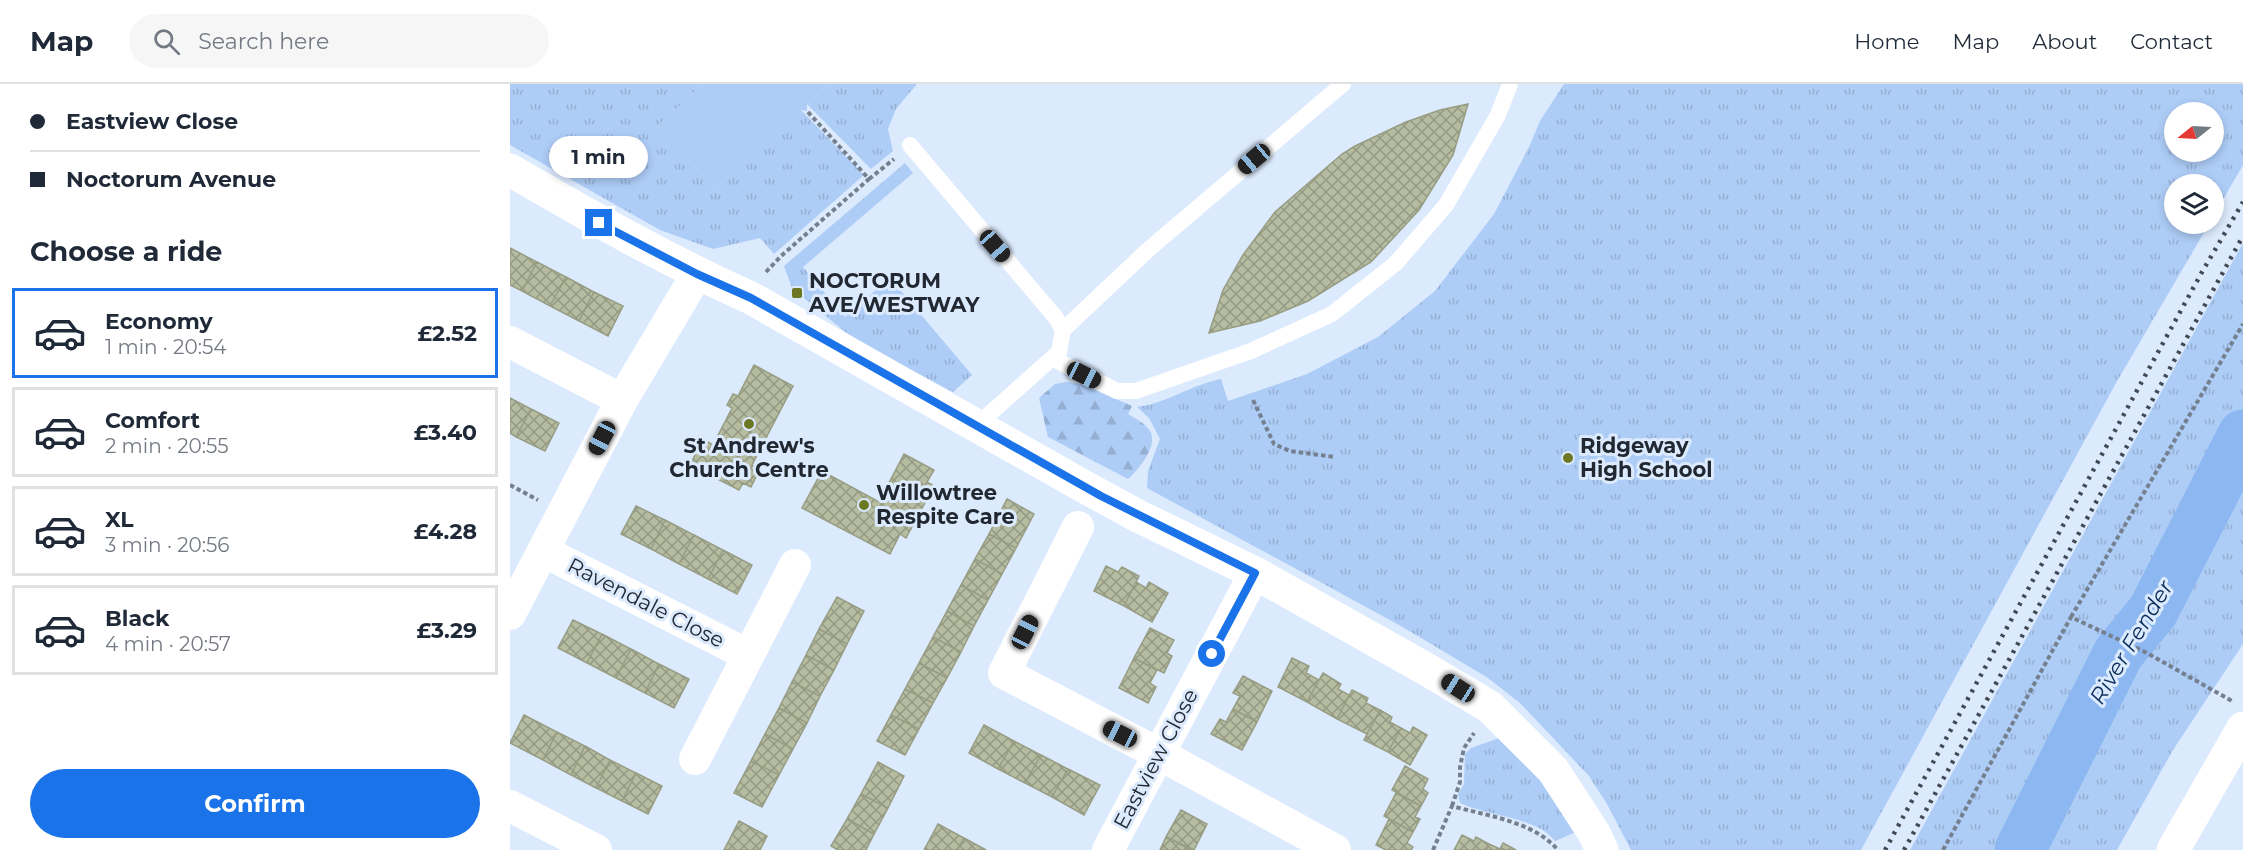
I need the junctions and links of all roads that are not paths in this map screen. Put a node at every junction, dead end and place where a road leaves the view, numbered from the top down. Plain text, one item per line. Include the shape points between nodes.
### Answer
1 (1342, 84) edge
2 (1510, 84) edge
3 (910, 145) road end
4 (510, 170) edge
5 (697, 274) junction
6 (1063, 330) junction
7 (510, 342) edge
8 (1052, 358) junction
9 (622, 400) junction
10 (977, 425) junction
11 (1078, 527) dead end
12 (543, 551) junction
13 (795, 565) dead end
14 (1255, 573) junction
15 (511, 611) edge
16 (748, 655) junction
17 (2238, 722) edge
18 (1159, 754) junction
19 (695, 759) dead end
20 (510, 806) edge
21 (596, 850) edge
22 (1108, 850) edge
23 (1335, 850) edge
24 (1602, 850) edge
25 (2173, 850) edge

1 - 6 lane via 1149,249
2 - 8 lane via 1498,115 1446,205 1396,262 1332,314 1251,351 1137,391 1117,391
3 - 6 lane
4 - 5 main road via 599,223
5 - 9 street
5 - 10 main road via 751,298
6 - 8 lane via 1059,352
7 - 9 street
8 - 10 lane
9 - 12 street
10 - 14 main road via 1138,516
11 - 18 street via 1004,673
12 - 15 street
12 - 16 street, Ravendale Close
13 - 16 street, Ravendale Close
14 - 18 street, Eastview Close
14 - 24 main road via 1490,707 1553,770
16 - 19 street, Ravendale Close
17 - 25 main road
18 - 22 street, Eastview Close
18 - 23 street
20 - 21 street

